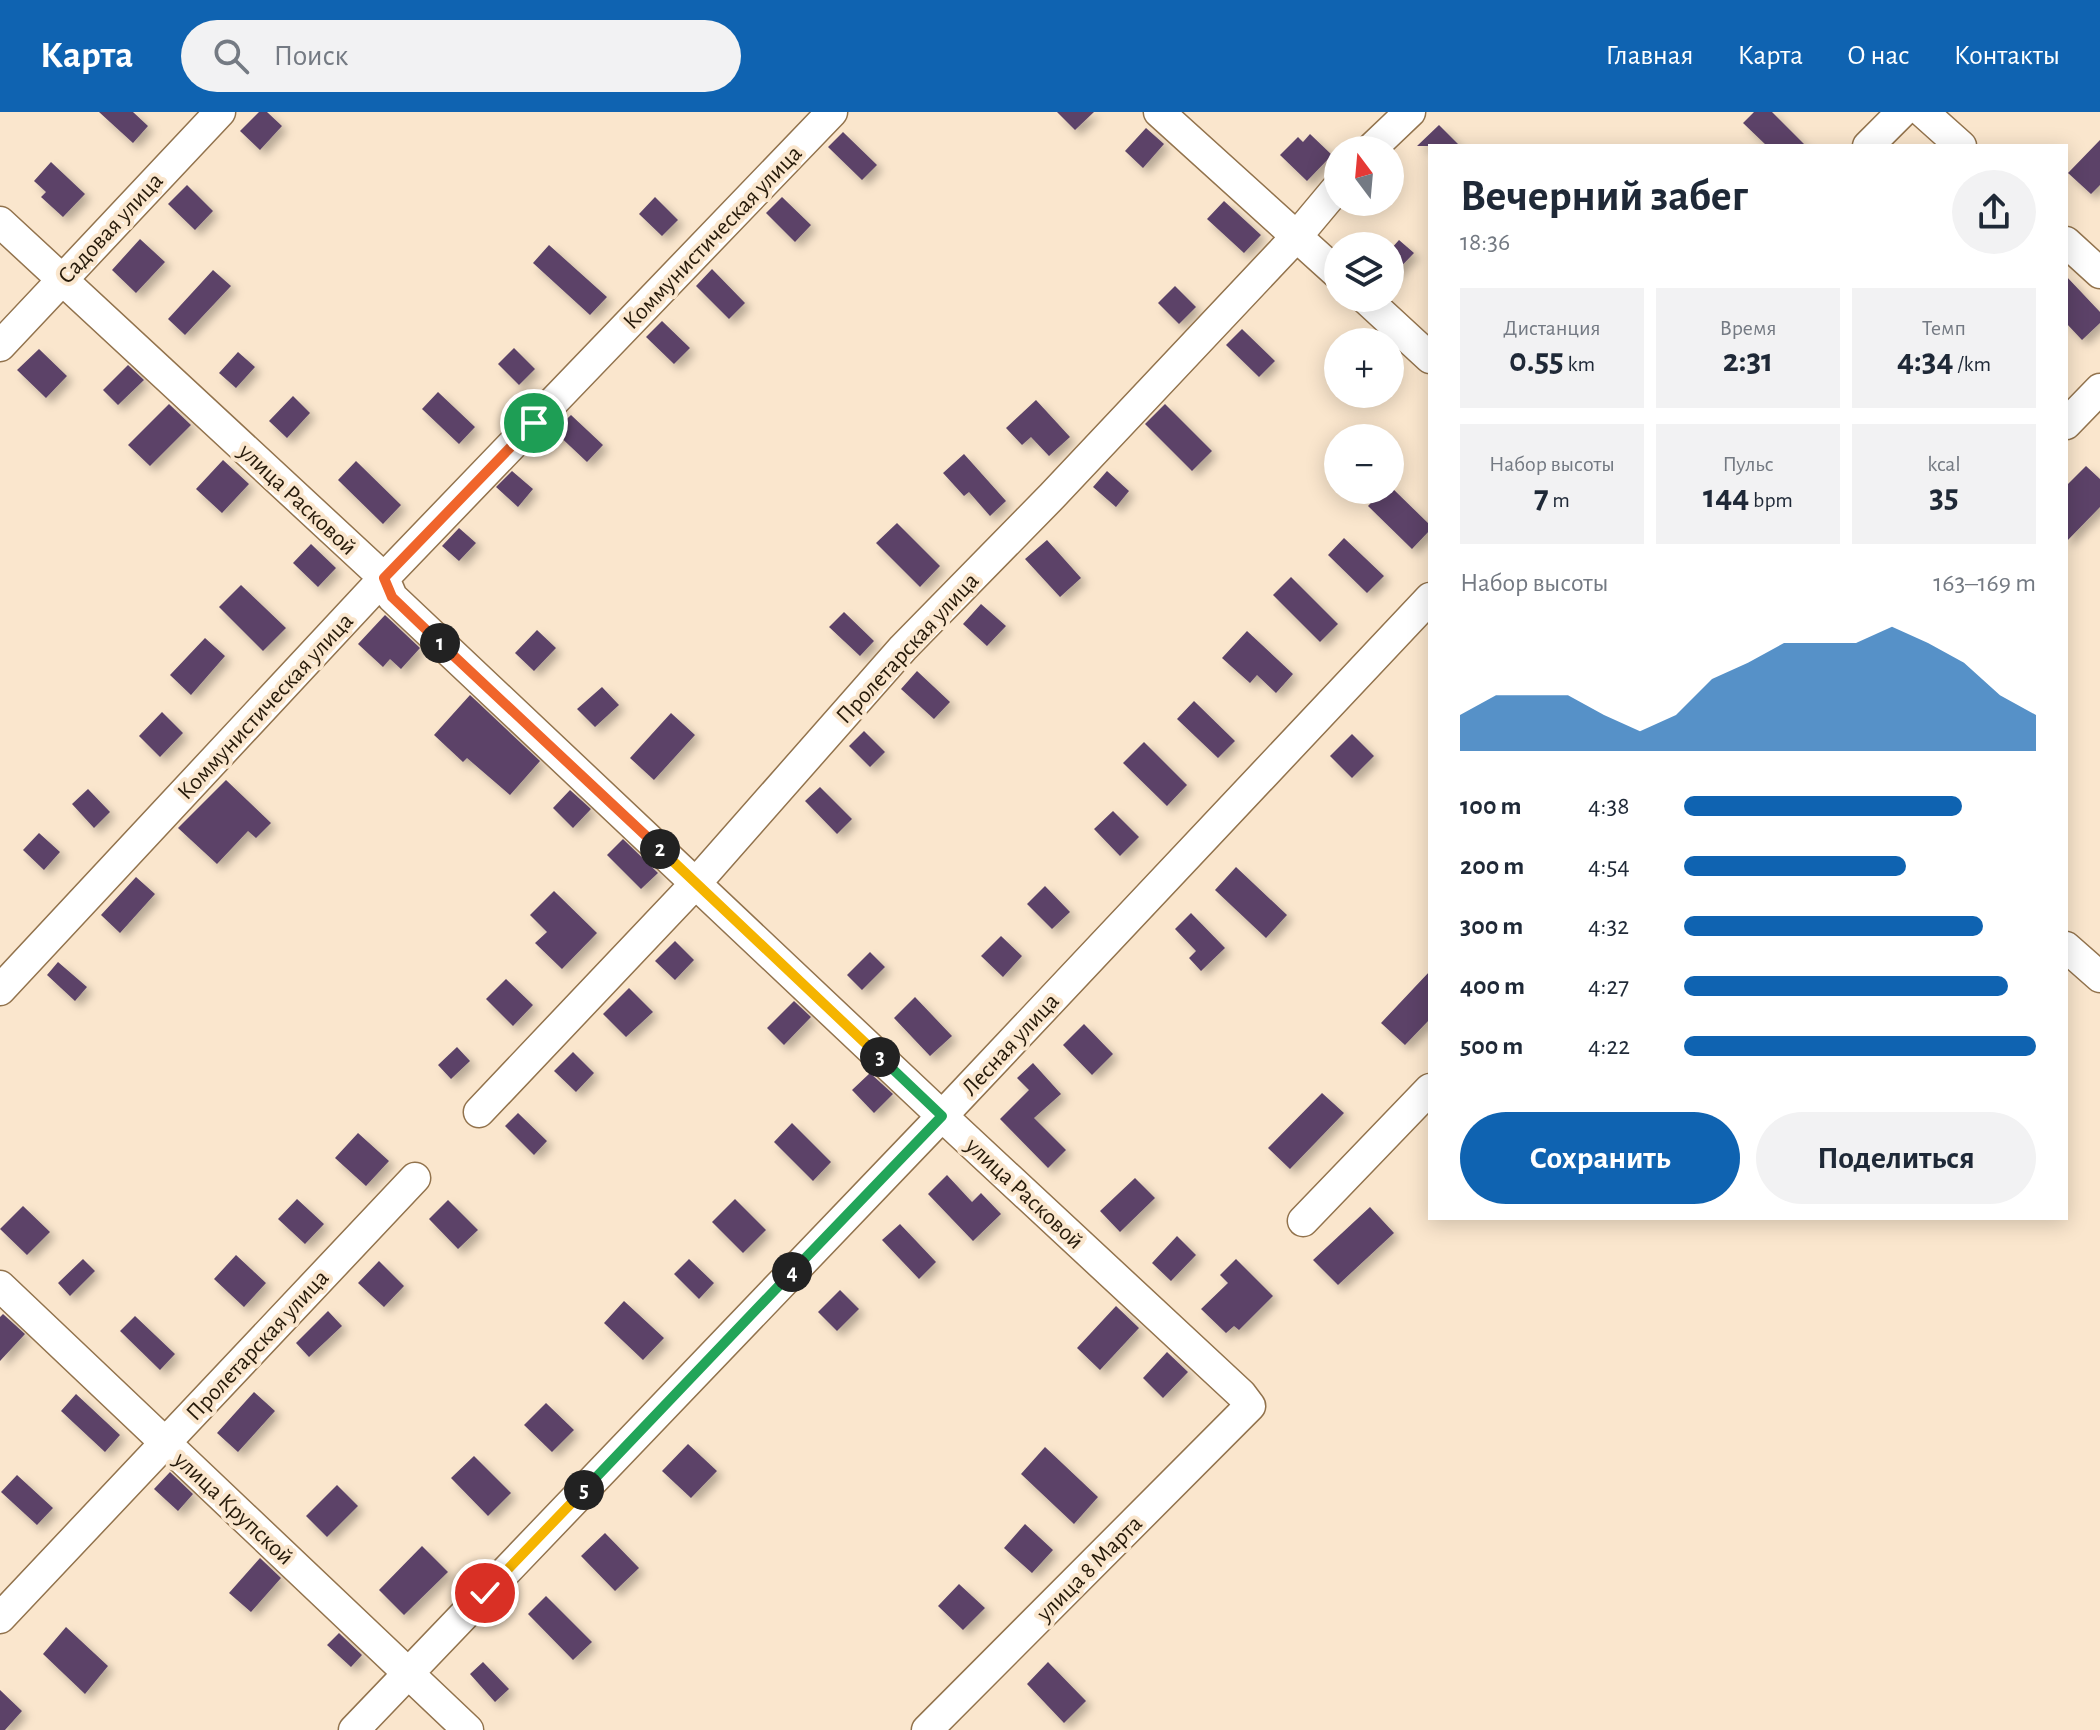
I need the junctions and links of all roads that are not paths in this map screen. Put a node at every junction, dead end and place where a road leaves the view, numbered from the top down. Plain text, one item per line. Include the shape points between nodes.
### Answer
1 (220, 112) edge
2 (832, 112) edge
3 (1159, 112) edge
4 (1410, 112) edge
5 (1902, 112) edge
6 (1923, 112) edge
7 (1385, 136) edge
8 (1870, 144) edge
9 (1959, 144) edge
10 (1324, 204) edge
11 (0, 222) edge
12 (1297, 236) junction
13 (2068, 244) edge
14 (1324, 261) edge
15 (2100, 273) edge
16 (61, 280) junction
17 (1380, 312) edge
18 (0, 346) edge
19 (1428, 356) edge
20 (2100, 389) edge
21 (2068, 422) edge
22 (384, 578) junction
23 (1428, 600) edge
24 (696, 883) junction
25 (2068, 949) edge
26 (2100, 977) edge
27 (0, 990) edge
28 (1428, 1091) edge
29 (479, 1112) dead end
30 (942, 1116) junction
31 (415, 1178) dead end
32 (1303, 1221) dead end
33 (0, 1286) edge
34 (1250, 1406) joint
35 (165, 1442) junction
36 (0, 1618) edge
37 (409, 1673) junction
38 (354, 1730) edge
39 (468, 1730) edge
40 (927, 1730) edge

1 - 16 street, Садовая улица
2 - 22 street, Коммунистическая улица
3 - 12 street
4 - 7 street
5 - 8 street
6 - 9 street
10 - 12 street, Пролетарская улица
11 - 16 street, улица Расковой
12 - 14 street
12 - 24 street, Пролетарская улица via 903,648
13 - 15 street
16 - 18 street, Садовая улица
16 - 22 street, улица Расковой
17 - 19 street
20 - 21 street
22 - 24 street, улица Расковой via 392,597
22 - 27 street, Коммунистическая улица
23 - 30 street, Лесная улица
24 - 29 street, Пролетарская улица
24 - 30 street, улица Расковой
25 - 26 street
28 - 32 street
30 - 34 street, улица Расковой
30 - 37 street, Лесная улица
31 - 35 street, Пролетарская улица
33 - 35 street, улица Крупской
34 - 40 street, улица 8 Марта
35 - 36 street, Пролетарская улица
35 - 37 street, улица Крупской
37 - 38 street, Лесная улица
37 - 39 street, улица Крупской

